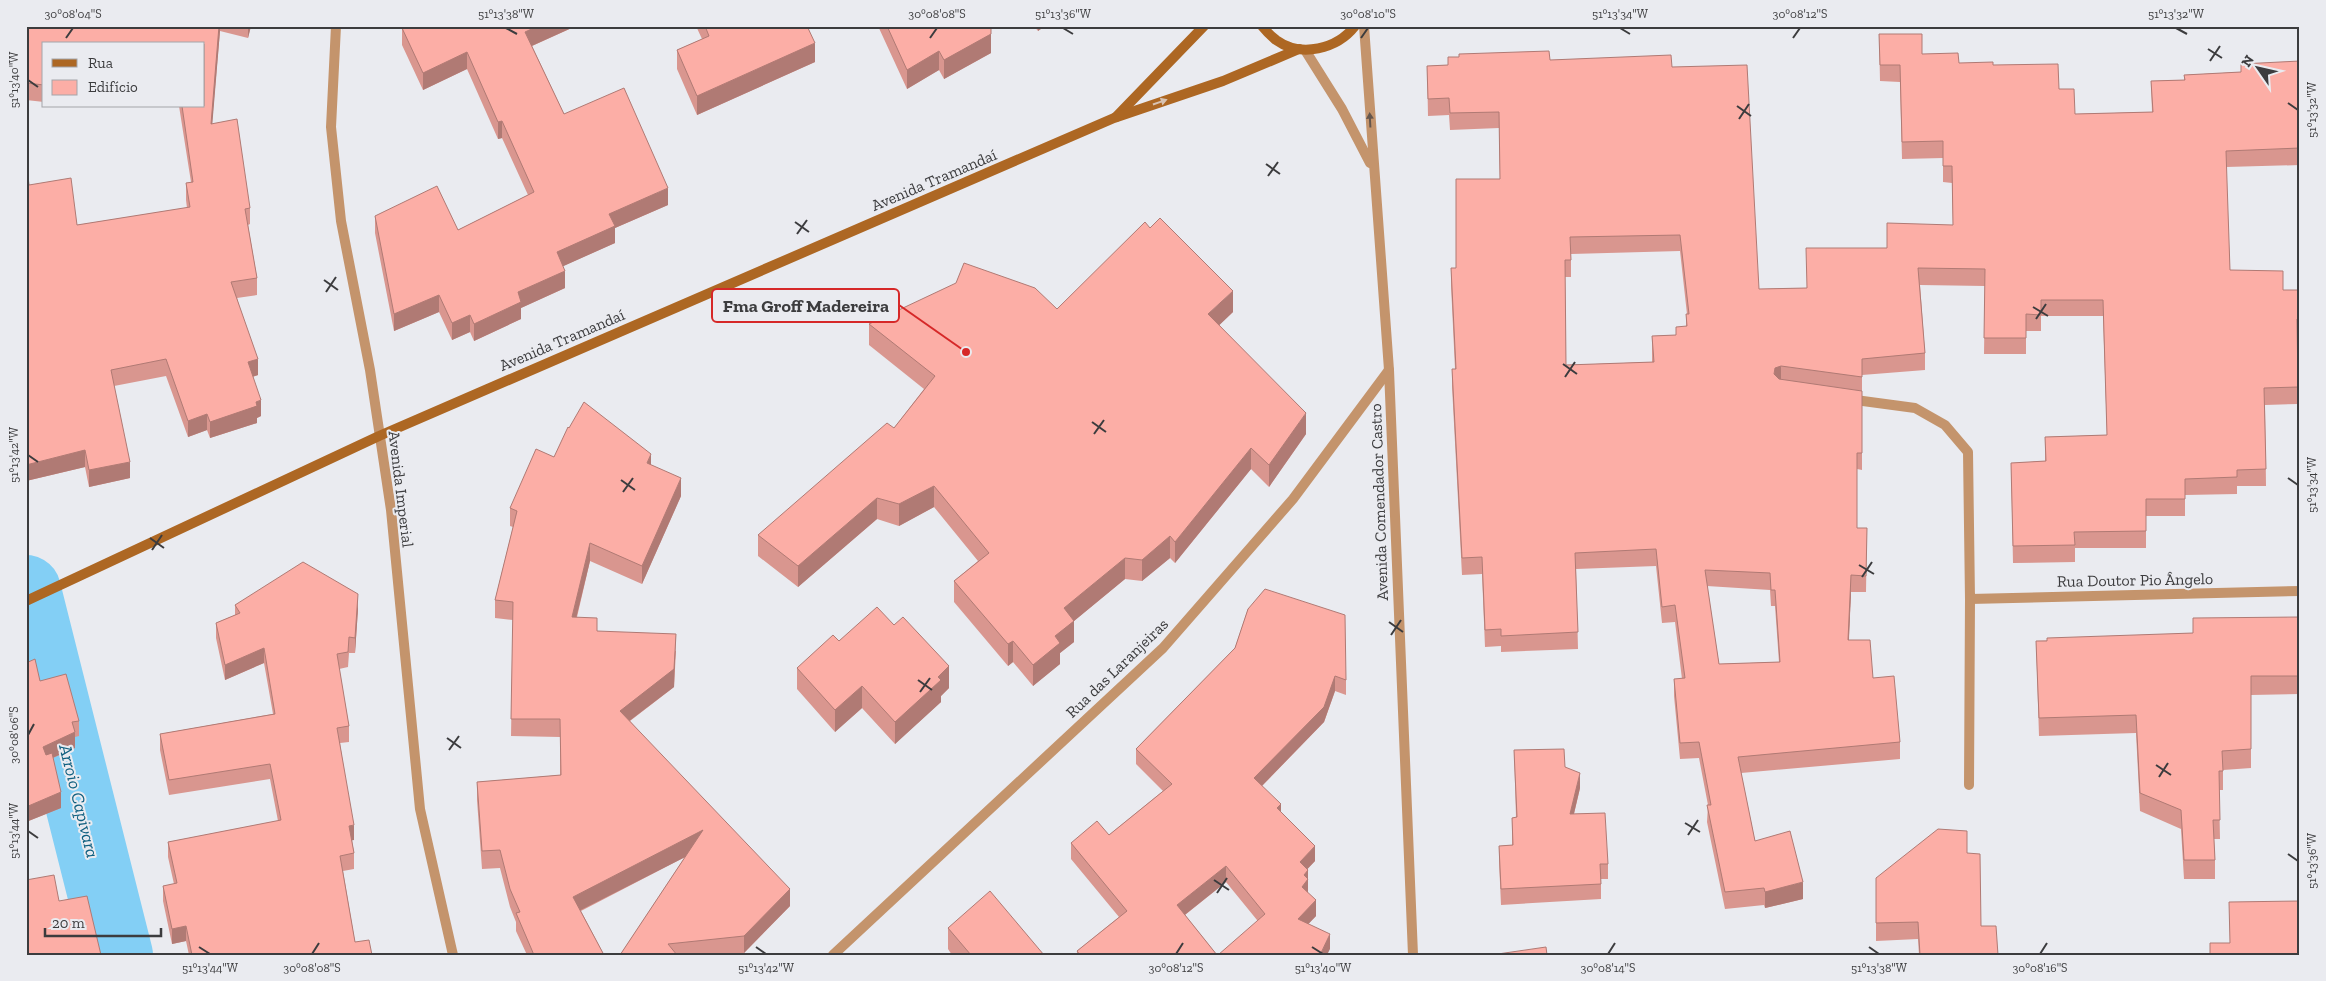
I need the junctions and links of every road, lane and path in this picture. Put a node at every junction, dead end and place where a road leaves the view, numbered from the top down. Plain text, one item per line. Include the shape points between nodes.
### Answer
1 (336, 26) edge
2 (1204, 26) edge
3 (1262, 26) edge
4 (1355, 26) edge
5 (1364, 26) edge
6 (1302, 49) junction
7 (1114, 118) junction
8 (1373, 168) junction
9 (1389, 370) junction
10 (1838, 397) edge
11 (379, 436) junction
12 (2300, 591) edge
13 (1970, 599) junction
14 (26, 601) edge
15 (1969, 785) dead end
16 (453, 955) edge
17 (833, 955) edge
18 (1413, 955) edge

1 - 11 street, Avenida Imperial via 331,127 341,221 370,370
2 - 7 main road, Avenida Tramandaí
3 - 6 main road via 1277,41
4 - 6 main road, Avenida Tramandaí via 1340,40 1324,48
8 -> 5 street, Avenida Comendador Castro
7 -> 6 main road, Avenida Tramandaí via 1223,81
6 - 8 street, Avenida Comendador Castro via 1342,109
7 - 11 main road, Avenida Tramandaí
8 - 9 street, Avenida Comendador Castro
9 - 17 street, Rua das Laranjeiras via 1293,500 1163,648
9 - 18 street, Avenida Comendador Castro
10 - 13 street via 1915,408 1945,424 1968,452
11 - 14 main road, Avenida Tramandaí
11 - 16 street, Avenida Imperial via 390,510 420,809
12 - 13 street, Rua Doutor Pio Ângelo
13 - 15 street

